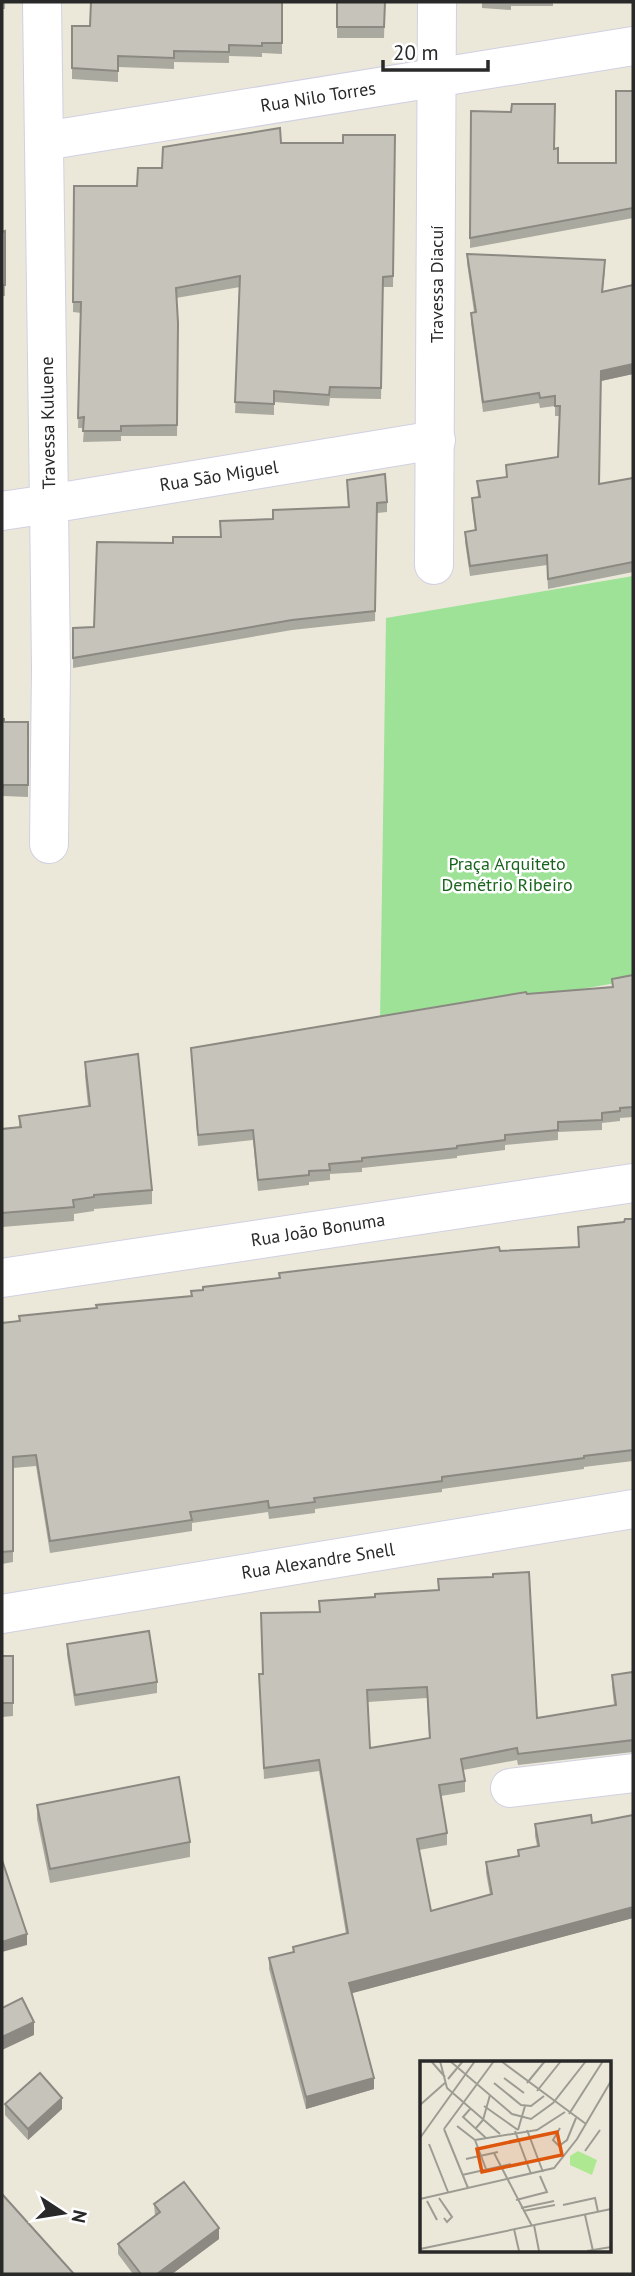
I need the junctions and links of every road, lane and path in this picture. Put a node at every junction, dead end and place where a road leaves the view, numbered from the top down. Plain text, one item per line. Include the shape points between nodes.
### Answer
1 (42, 2) edge
2 (437, 2) edge
3 (633, 46) edge
4 (438, 77) junction
5 (44, 141) junction
6 (436, 440) junction
7 (49, 503) junction
8 (2, 511) edge
9 (434, 565) dead end
10 (49, 844) dead end
11 (633, 1183) edge
12 (2, 1278) edge
13 (633, 1509) edge
14 (2, 1614) edge
15 (633, 1773) edge
16 (510, 1788) dead end

1 - 5 street, Travessa Kuluene
2 - 4 street, Travessa Diacuí
3 - 4 street, Rua Nilo Torres
4 - 5 street, Rua Nilo Torres
4 - 6 street, Travessa Diacuí
5 - 7 street, Travessa Kuluene
6 - 7 street, Rua São Miguel
6 - 9 street, Travessa Diacuí
7 - 8 street, Rua São Miguel
7 - 10 street, Travessa Kuluene
11 - 12 street, Rua João Bonuma
13 - 14 street, Rua Alexandre Snell
15 - 16 street

